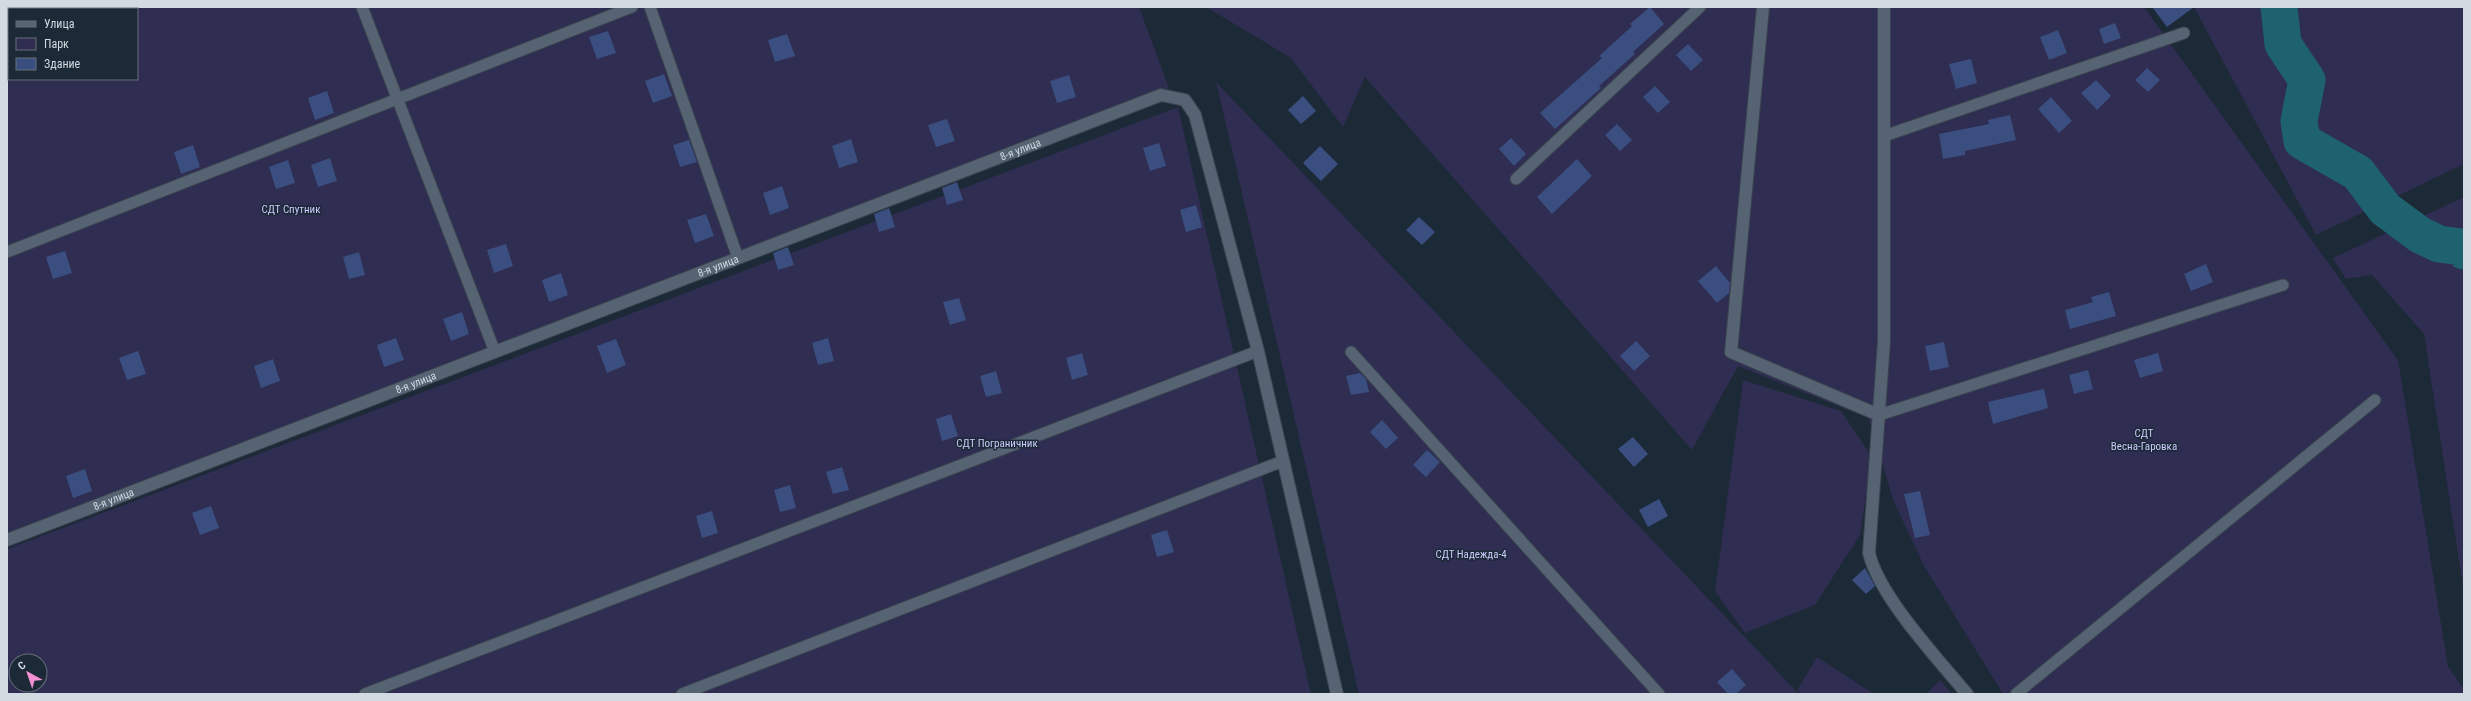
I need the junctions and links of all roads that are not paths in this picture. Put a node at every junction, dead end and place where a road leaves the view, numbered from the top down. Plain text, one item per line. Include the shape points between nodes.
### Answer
1 (362, 7) edge
2 (632, 7) edge
3 (650, 7) edge
4 (1700, 7) edge
5 (1763, 7) edge
6 (1884, 7) edge
7 (2184, 33) dead end
8 (398, 98) junction
9 (1884, 136) junction
10 (1516, 179) dead end
11 (7, 252) edge
12 (738, 258) junction
13 (2283, 285) dead end
14 (1258, 351) junction
15 (495, 352) junction
16 (1351, 352) dead end
17 (2375, 400) dead end
18 (1879, 415) junction
19 (1283, 461) junction
20 (7, 540) edge
21 (365, 694) edge
22 (682, 694) edge
23 (1337, 694) edge
24 (1659, 694) edge
25 (1967, 694) edge
26 (2016, 694) edge

1 - 8 lane
2 - 8 lane
3 - 12 lane
4 - 10 lane
5 - 18 street via 1731,352
6 - 9 street
7 - 9 lane
8 - 11 lane
8 - 15 lane
9 - 18 street via 1884,341
12 - 14 street, 8-я улица via 1161,95 1185,100 1195,115
12 - 15 street, 8-я улица
13 - 18 lane
14 - 19 street, 8-я улица
14 - 21 lane
15 - 20 street, 8-я улица
16 - 24 lane
17 - 26 lane
18 - 25 street via 1869,553 1872,567 1908,622
19 - 22 lane
19 - 23 street, 8-я улица

